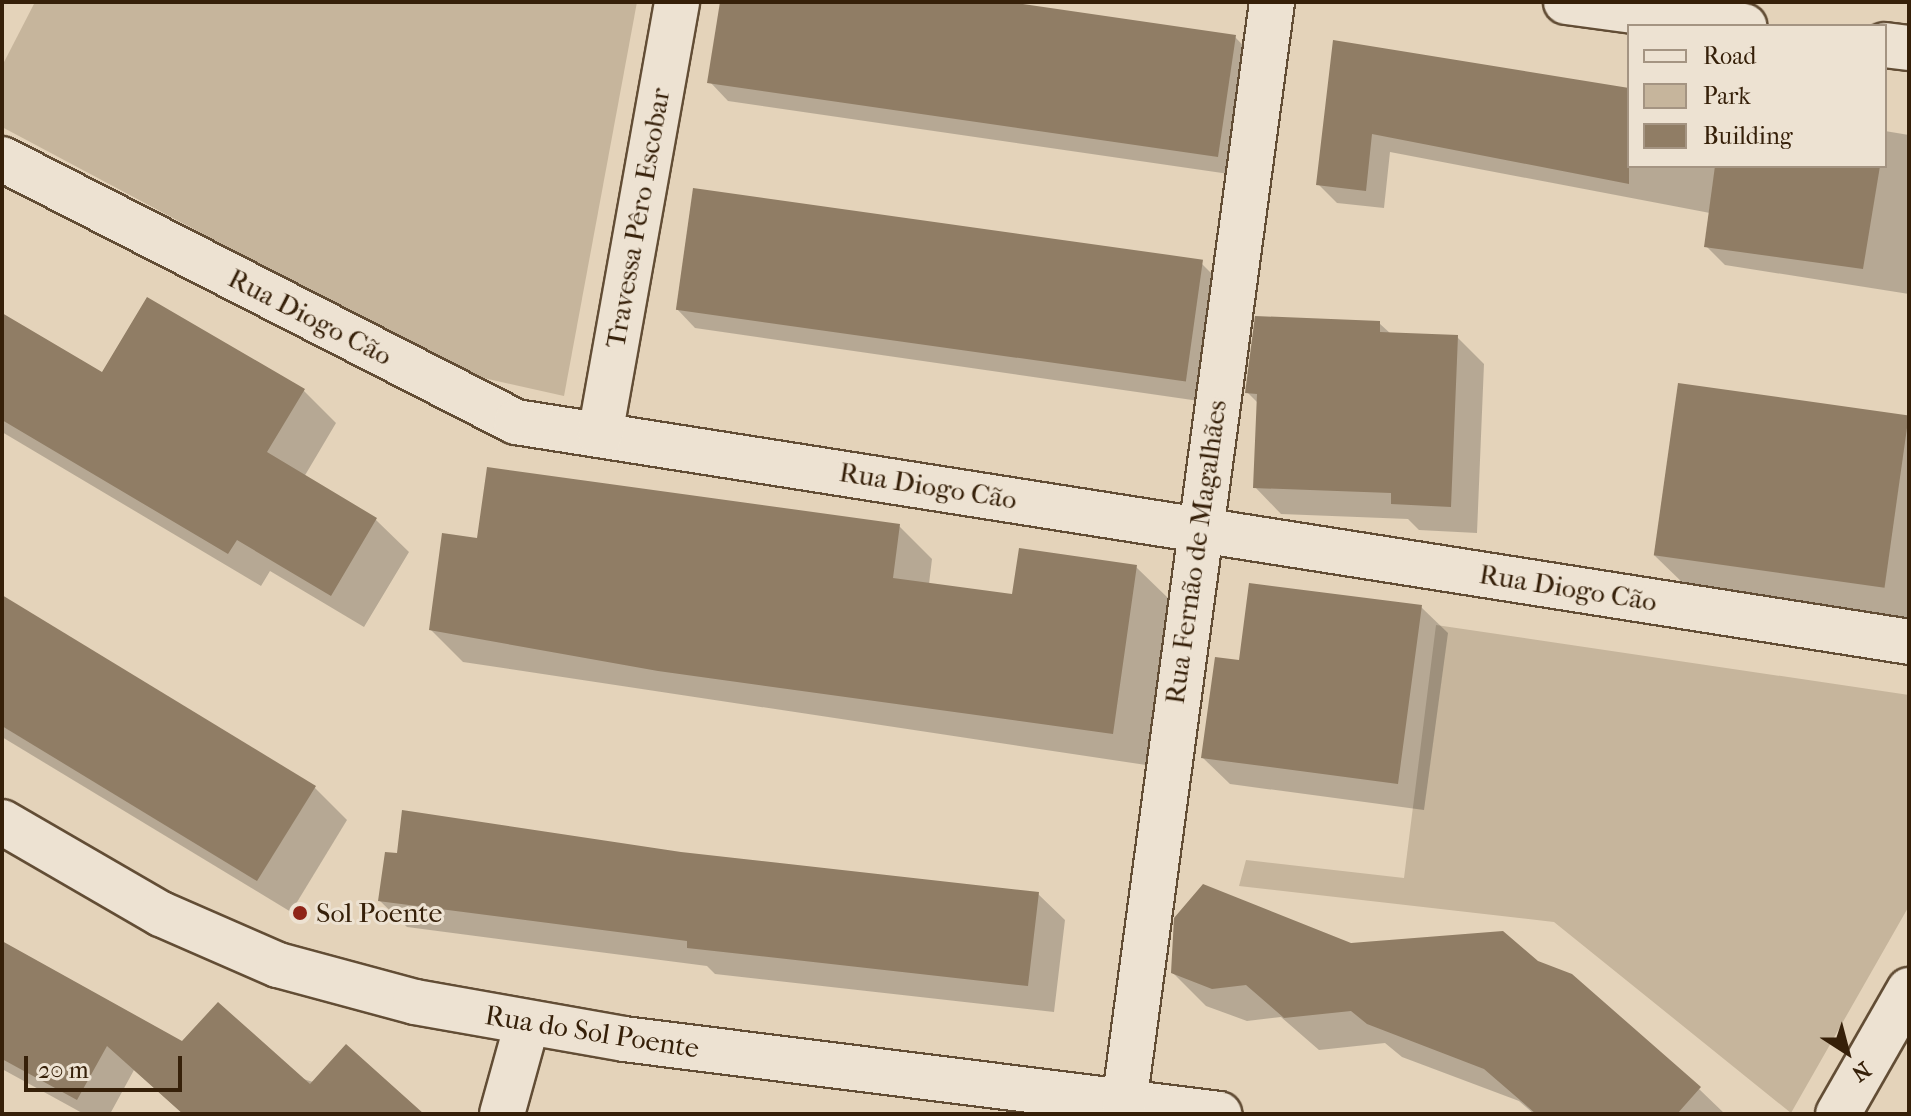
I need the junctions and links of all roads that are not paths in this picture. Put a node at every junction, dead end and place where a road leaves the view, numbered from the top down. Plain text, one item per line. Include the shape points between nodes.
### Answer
1 (677, 2) edge
2 (1272, 2) edge
3 (1566, 2) edge
4 (1729, 24) edge
5 (1887, 45) edge
6 (1909, 48) edge
7 (2, 159) edge
8 (600, 435) junction
9 (1198, 529) junction
10 (1909, 642) edge
11 (2, 822) edge
12 (1909, 990) edge
13 (527, 1024) junction
14 (1124, 1104) junction
15 (502, 1114) edge
16 (1219, 1114) edge
17 (1838, 1114) edge

1 - 8 street, Travessa Pêro Escobar
2 - 9 street, Rua Fernão de Magalhães
3 - 4 street
5 - 6 street
7 - 8 street, Rua Diogo Cão via 516,422
8 - 9 street, Rua Diogo Cão
9 - 10 street, Rua Diogo Cão
9 - 14 street, Rua Fernão de Magalhães
11 - 13 street, Rua do Sol Poente via 161,914 278,965
12 - 17 street
13 - 14 street, Rua do Sol Poente
13 - 15 street
14 - 16 street, Rua do Sol Poente

